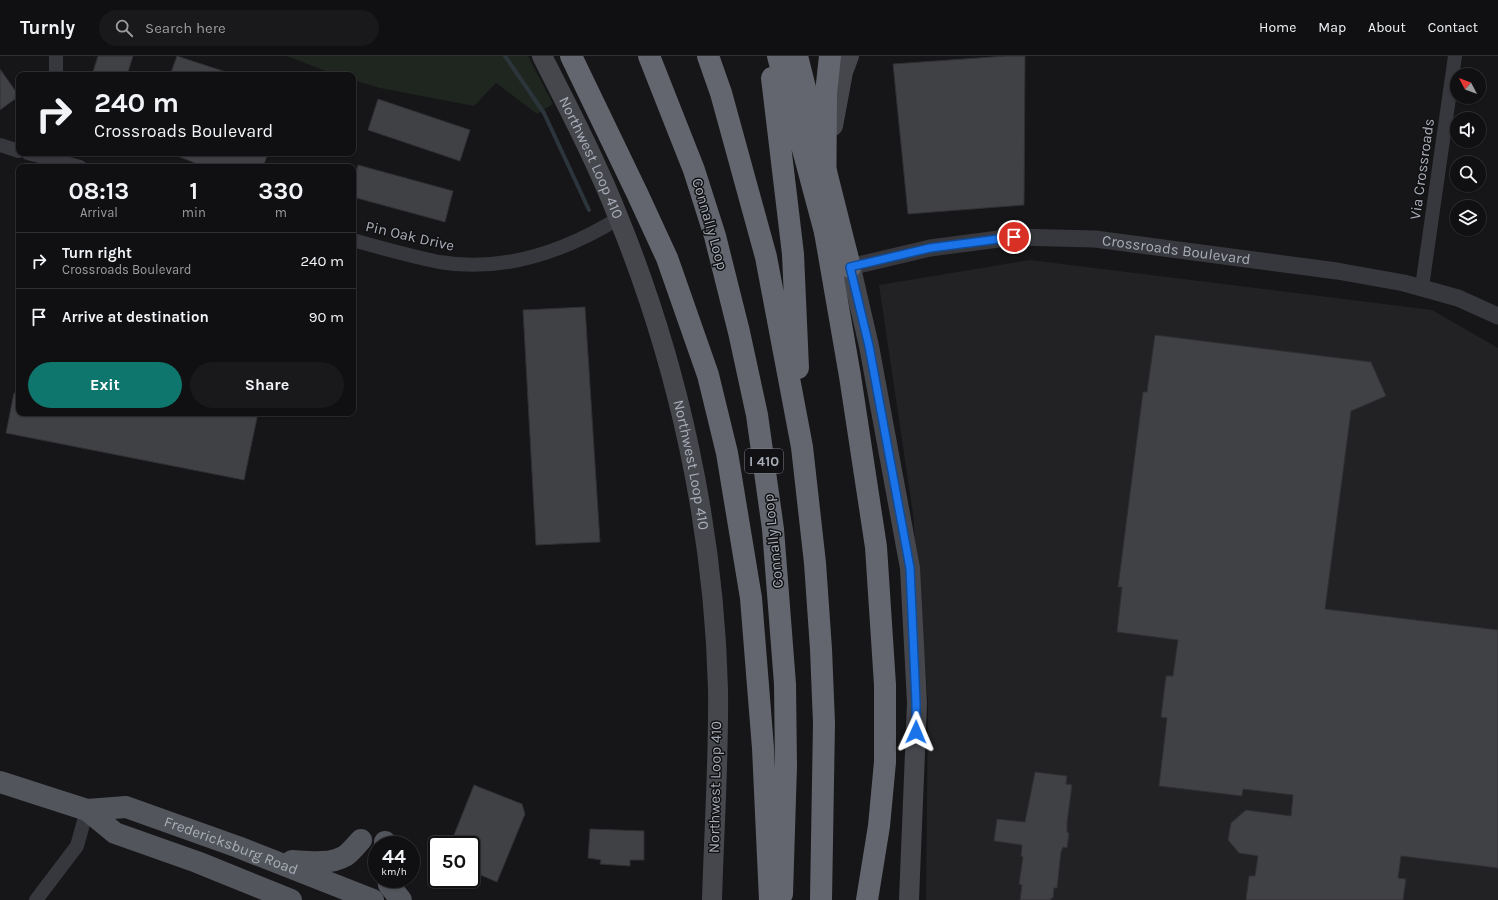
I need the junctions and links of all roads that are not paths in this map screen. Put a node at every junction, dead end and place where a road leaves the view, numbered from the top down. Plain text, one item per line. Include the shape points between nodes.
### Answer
1 (56, 56) edge
2 (542, 56) edge
3 (571, 56) edge
4 (649, 56) edge
5 (708, 56) edge
6 (769, 56) edge
7 (778, 56) edge
8 (797, 56) edge
9 (830, 56) edge
10 (849, 56) edge
11 (1454, 56) edge
12 (56, 72) edge
13 (0, 145) edge
14 (16, 150) edge
15 (42, 156) edge
16 (70, 164) edge
17 (619, 218) junction
18 (825, 232) junction
19 (356, 241) edge
20 (850, 267) junction
21 (1422, 287) junction
22 (1498, 316) edge
23 (802, 447) junction
24 (0, 782) edge
25 (87, 810) junction
26 (361, 840) dead end
27 (272, 860) junction
28 (391, 888) edge
29 (349, 896) edge
30 (36, 900) edge
31 (291, 900) edge
32 (373, 900) edge
33 (400, 900) edge
34 (712, 900) edge
35 (770, 900) edge
36 (781, 900) edge
37 (821, 900) edge
38 (867, 900) edge
39 (910, 900) edge

1 - 12 street
2 - 17 main road, Northwest Loop 410 via 584,138
3 - 35 highway via 667,258 708,375 727,453 751,598 763,748
4 - 36 highway, Connally Loop / I 410 via 694,170 712,229 739,332 757,415 774,529 784,684 786,766
5 - 23 highway, I 410 via 766,257
6 - 23 highway via 794,254
7 - 18 highway, bridge
8 - 20 highway
9 - 18 highway, bridge via 826,93
10 - 20 main road via 833,118 833,172
11 - 21 street, Via Crossroads
13 - 14 street
15 - 16 street
17 - 19 street, Pin Oak Drive via 561,249 531,258 489,264 440,262
17 - 34 main road, Northwest Loop 410 via 660,336 686,434 703,515 711,582 718,689
18 - 38 highway via 876,547 885,685 885,762 879,826
20 - 21 street, Crossroads Boulevard via 930,248 1014,237 1096,239 1337,271
20 - 39 main road via 869,346 910,568 916,703
21 - 22 street, Crossroads Boulevard via 1458,298
23 - 37 highway, I 410 via 816,563 821,649 824,723
24 - 25 main road, Fredericksburg Road
25 - 27 main road, Fredericksburg Road via 126,807
25 - 30 street via 77,846
25 - 31 main road, Fredericksburg Road via 114,834 197,862
26 - 27 main road via 345,856 321,863
27 - 29 main road, Fredericksburg Road
28 - 33 main road
29 - 32 main road, Fredericksburg Road

